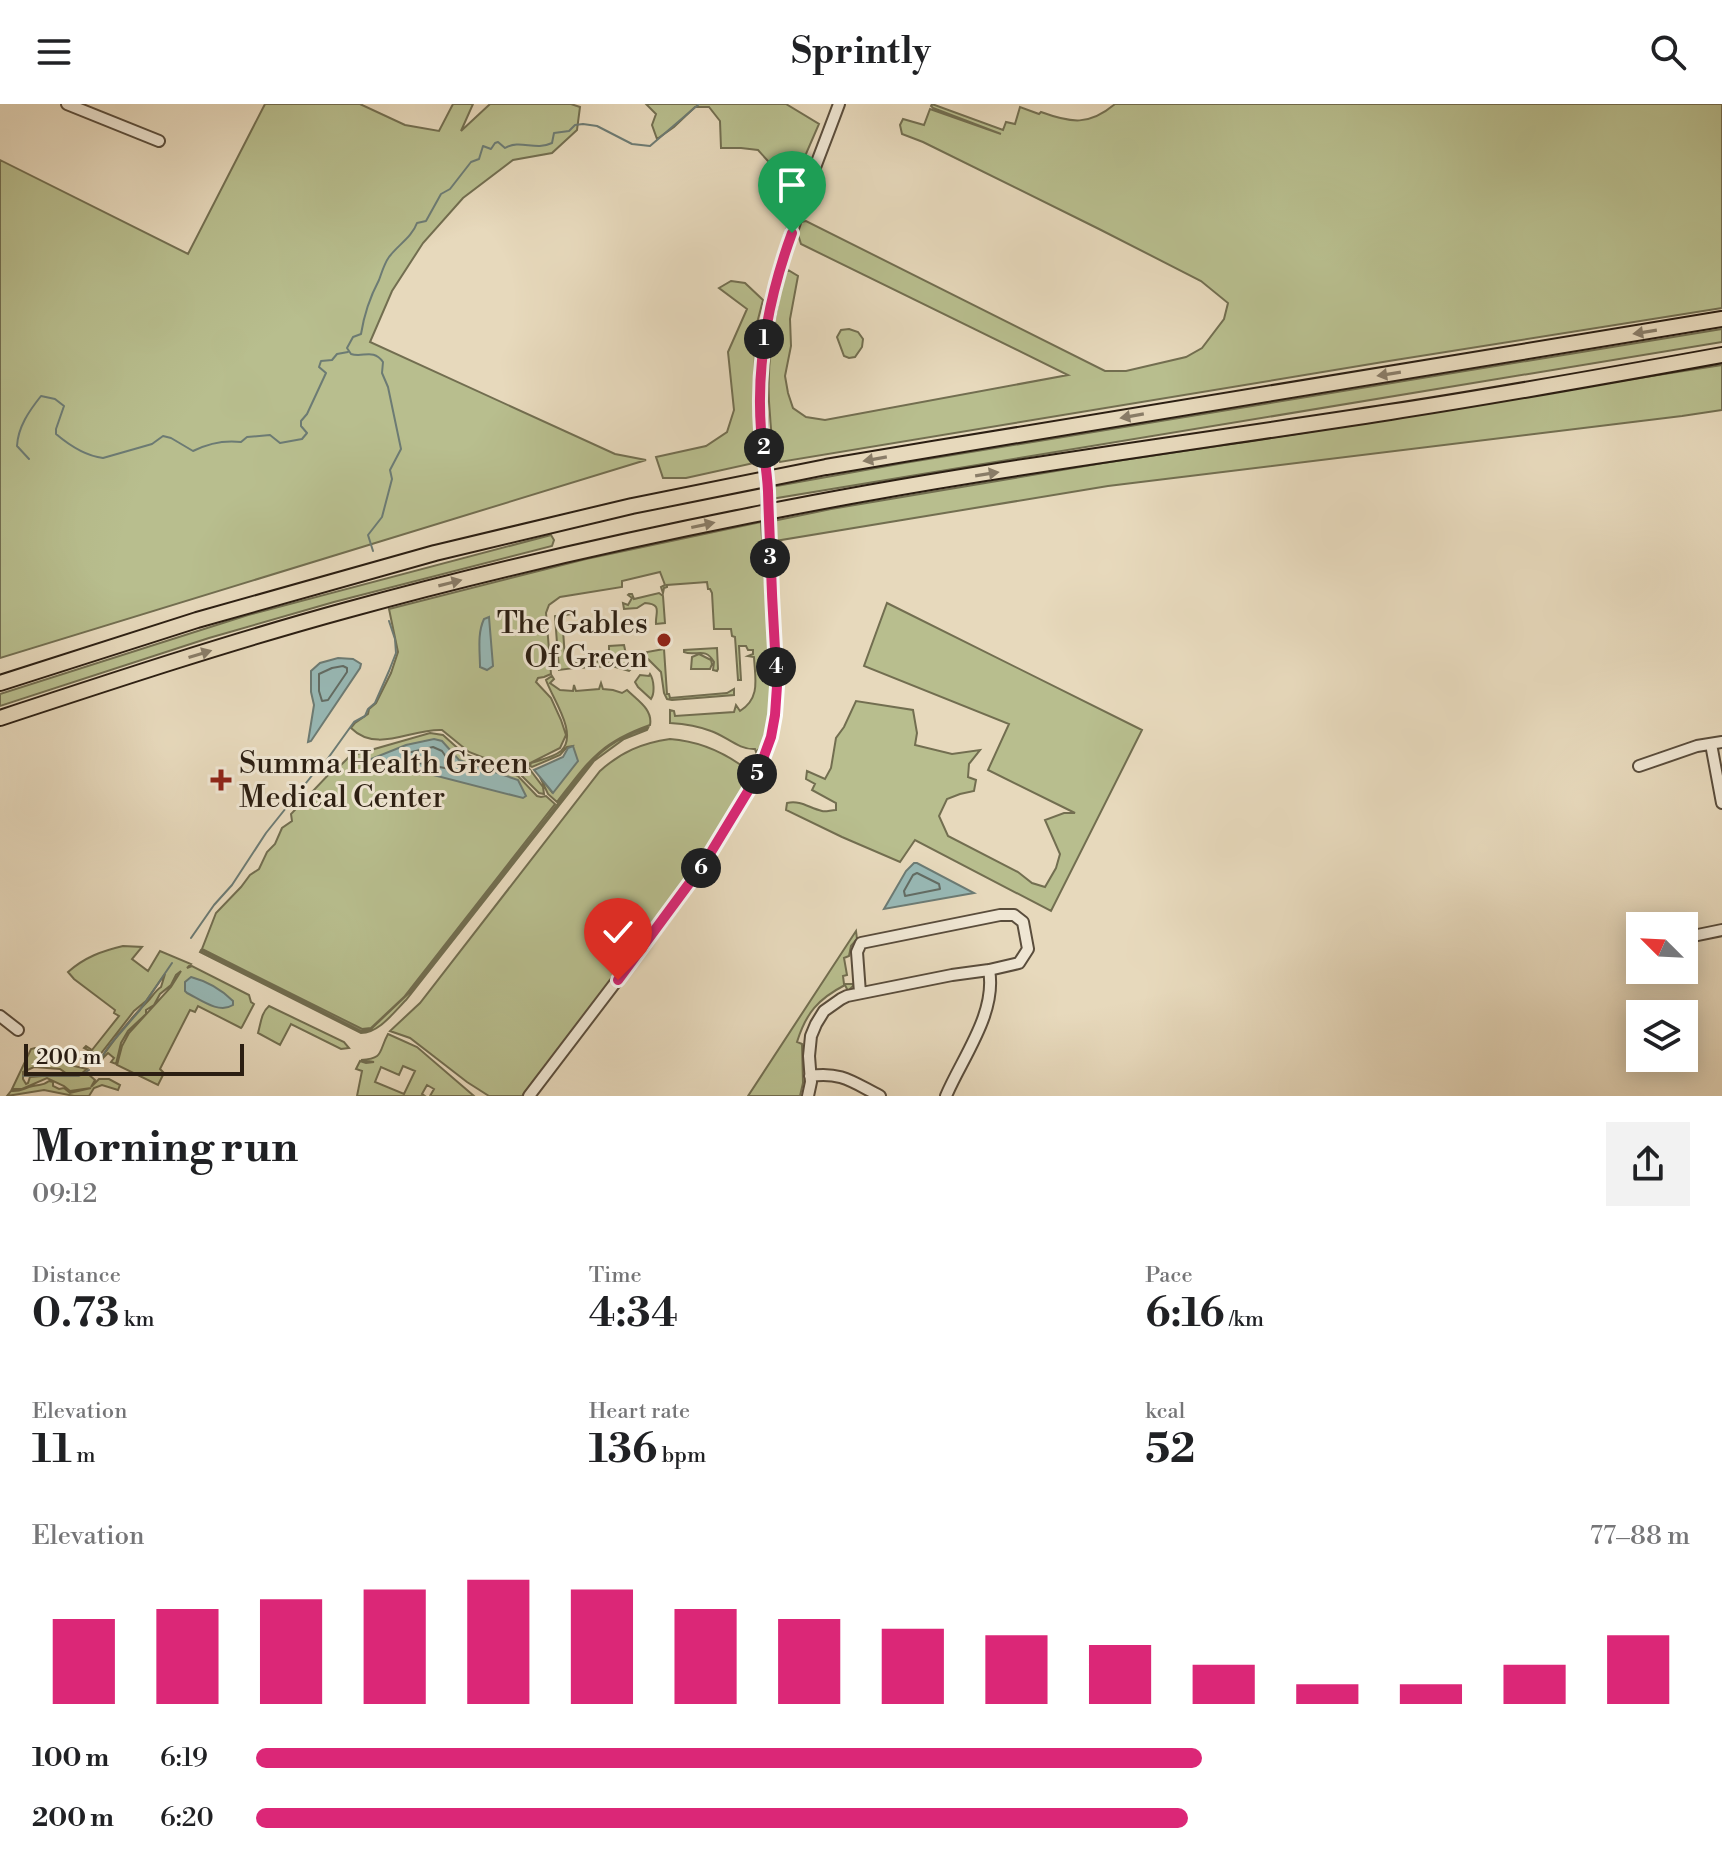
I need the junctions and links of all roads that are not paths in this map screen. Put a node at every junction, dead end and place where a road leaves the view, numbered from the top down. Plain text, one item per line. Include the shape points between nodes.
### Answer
1 (67, 104) edge
2 (839, 104) edge
3 (159, 141) dead end
4 (1722, 319) edge
5 (1722, 355) edge
6 (125, 676) junction
7 (0, 683) edge
8 (0, 718) edge
9 (0, 724) edge
10 (1716, 743) edge
11 (1639, 766) dead end
12 (1722, 803) edge
13 (1722, 930) edge
14 (1698, 935) edge
15 (989, 970) junction
16 (860, 993) junction
17 (0, 1016) edge
18 (18, 1030) dead end
19 (810, 1076) junction
20 (529, 1096) edge
21 (808, 1096) edge
22 (880, 1096) edge
23 (946, 1096) edge

1 - 3 street
2 - 20 street, bridge via 788,243 762,355 777,686 771,737 756,778 705,862
4 -> 7 highway via 948,446 632,506 356,575
6 -> 5 highway via 414,592 754,514
6 - 8 highway
6 - 9 highway
10 - 11 street
10 - 12 street
13 - 14 street
15 - 16 street
15 - 16 street via 1019,963 1028,949 1023,922 1014,915 861,943
15 - 23 street via 990,1000
16 - 19 street via 841,999 816,1024
17 - 18 street
19 - 21 street
19 - 22 street via 844,1077

